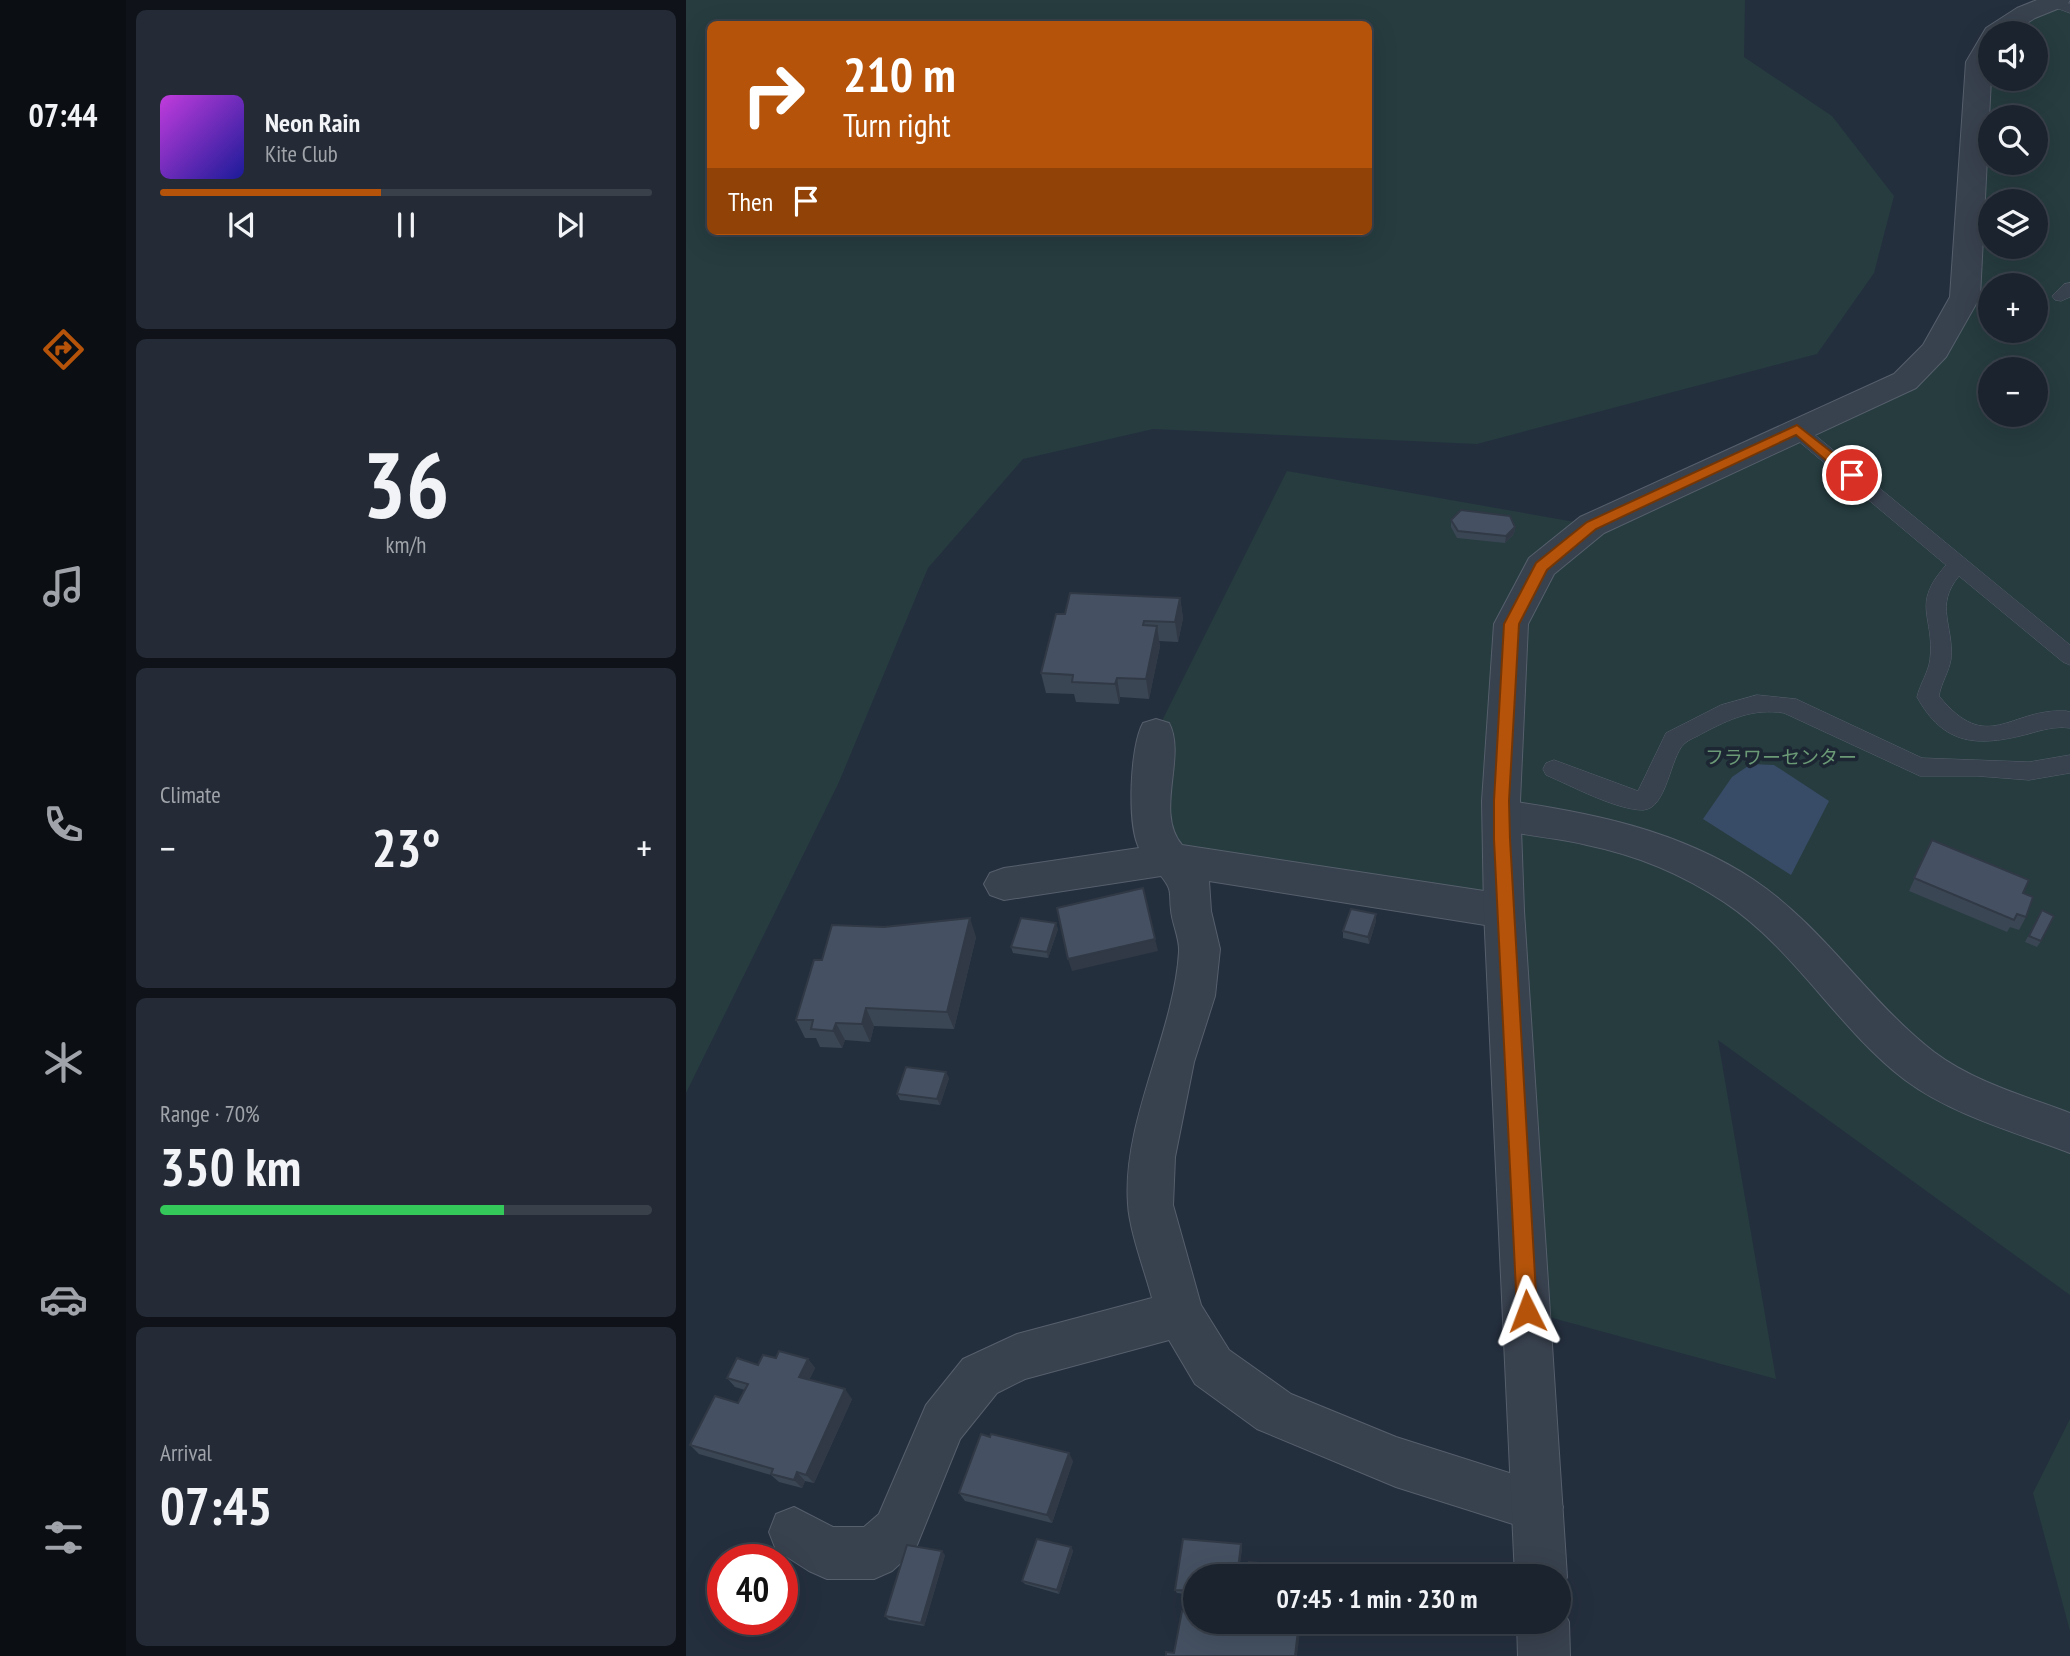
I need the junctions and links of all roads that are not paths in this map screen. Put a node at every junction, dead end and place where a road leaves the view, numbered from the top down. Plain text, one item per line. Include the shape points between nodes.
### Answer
1 (2060, 4) edge
2 (2014, 21) edge
3 (1978, 79) edge
4 (1797, 430) junction
5 (1958, 564) junction
6 (2070, 657) edge
7 (2070, 720) edge
8 (1156, 733) dead end
9 (2070, 764) edge
10 (1554, 769) dead end
11 (1502, 815) junction
12 (1170, 859) junction
13 (1004, 884) dead end
14 (1504, 911) junction
15 (2070, 1133) edge
16 (1180, 1314) junction
17 (1538, 1507) junction
18 (794, 1532) dead end
19 (1540, 1564) edge
20 (1543, 1634) edge
21 (1544, 1656) edge

1 - 2 street
3 - 4 street via 1965,297 1935,350 1905,381
4 - 5 lane
4 - 11 street via 1592,525 1541,566 1511,624
5 - 6 lane
5 - 7 lane via 1934,598 1940,663 1929,684 1928,697 1933,704 1966,734 1981,737 2054,718
8 - 12 street via 1151,799 1154,839
9 - 10 lane via 2029,771 1920,767 1772,701 1747,703 1674,738 1643,801
11 - 14 street
11 - 15 street via 1563,822 1648,844 1745,893 1805,947 1880,1030 1922,1068
12 - 13 street
12 - 14 street
12 - 16 street via 1191,885 1191,911 1200,949 1194,996 1173,1062 1153,1157 1150,1205
14 - 17 street
16 - 17 street via 1212,1367 1274,1412 1396,1462
16 - 18 street via 1086,1336 1017,1358 980,1376 943,1422 897,1532 874,1553 827,1553
17 - 19 street
20 - 21 street

